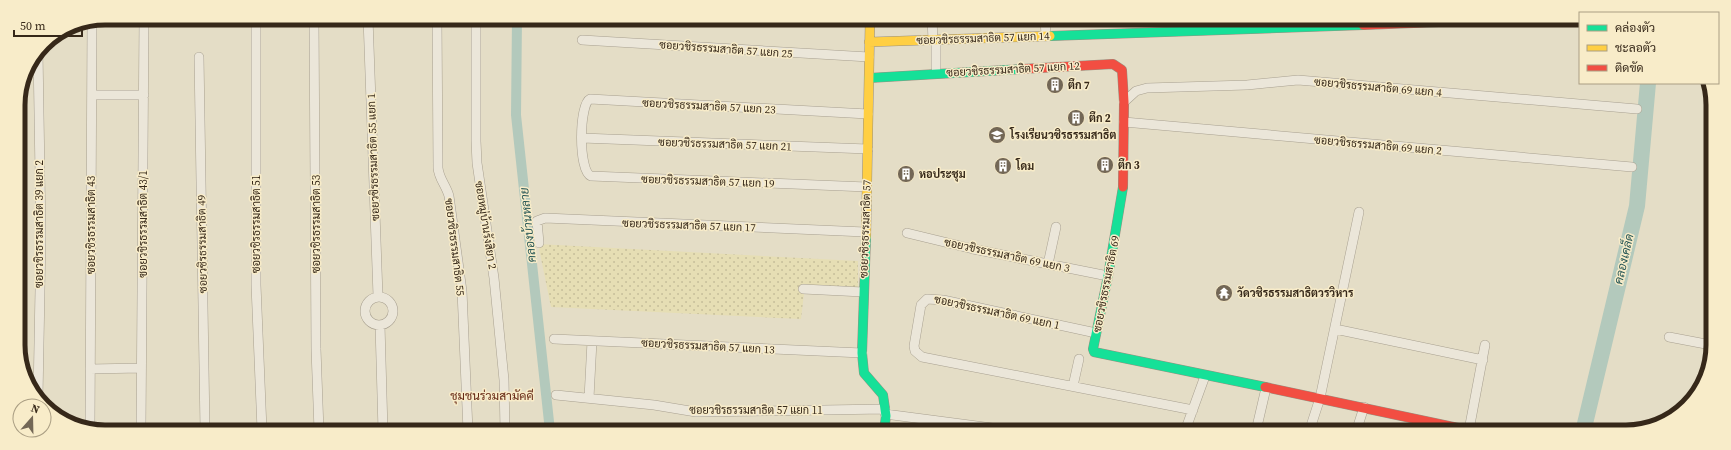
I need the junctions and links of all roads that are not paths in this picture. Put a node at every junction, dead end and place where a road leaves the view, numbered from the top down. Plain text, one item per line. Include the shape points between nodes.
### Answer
1 (144, 25) edge
2 (256, 25) edge
3 (314, 25) edge
4 (368, 25) edge
5 (438, 25) edge
6 (476, 25) edge
7 (870, 25) edge
8 (933, 25) edge
9 (1045, 25) edge
10 (1353, 25) edge
11 (92, 27) edge
12 (1046, 36) junction
13 (582, 40) dead end
14 (934, 40) junction
15 (870, 42) junction
16 (869, 57) junction
17 (199, 58) dead end
18 (38, 61) edge
19 (936, 68) dead end
20 (869, 78) junction
21 (92, 95) junction
22 (144, 95) junction
23 (1124, 102) junction
24 (1637, 109) dead end
25 (868, 114) junction
26 (1124, 122) junction
27 (582, 138) junction
28 (868, 149) junction
29 (1632, 167) dead end
30 (867, 187) junction
31 (1359, 212) dead end
32 (1056, 227) dead end
33 (865, 232) junction
34 (907, 233) dead end
35 (539, 243) dead end
36 (1048, 264) junction
37 (1108, 276) junction
38 (803, 289) dead end
39 (863, 292) junction
40 (378, 296) junction
41 (380, 325) junction
42 (1335, 329) junction
43 (1096, 333) junction
44 (1669, 337) dead end
45 (554, 339) dead end
46 (592, 341) junction
47 (1706, 344) edge
48 (1485, 345) dead end
49 (862, 353) junction
50 (1079, 359) dead end
51 (1483, 360) junction
52 (142, 368) junction
53 (90, 369) junction
54 (1205, 376) junction
55 (1073, 386) junction
56 (38, 388) edge
57 (1266, 388) junction
58 (556, 395) dead end
59 (589, 398) junction
60 (1320, 398) junction
61 (1364, 407) junction
62 (1193, 410) junction
63 (885, 412) junction
64 (90, 423) edge
65 (141, 425) edge
66 (205, 425) edge
67 (262, 425) edge
68 (319, 425) edge
69 (383, 425) edge
70 (468, 425) edge
71 (506, 425) edge
72 (884, 425) edge
73 (974, 425) edge
74 (1187, 425) edge
75 (1257, 425) edge
76 (1311, 425) edge
77 (1358, 425) edge
78 (1436, 425) edge
79 (1474, 425) edge

1 - 22 street, ซอยวชิรธรรมสาธิต 43/1
2 - 67 street, ซอยวชิรธรรมสาธิต 51 via 256,285
3 - 68 street, ซอยวชิรธรรมสาธิต 53
4 - 40 street, ซอยวชิรธรรมสาธิต 55 แยก 1
5 - 70 street, ซอยวชิรธรรมสาธิต 55 via 438,168 441,181 450,196 460,273
6 - 71 street, ซอยหมู่บ้านรังสิยา 2 via 477,163 494,278
7 - 15 street, ซอยวชิรธรรมสาธิต 57
8 - 14 street
9 - 12 street
10 - 12 street, ซอยวชิรธรรมสาธิต 57 แยก 14
11 - 21 street, ซอยวชิรธรรมสาธิต 43
12 - 14 street, ซอยวชิรธรรมสาธิต 57 แยก 14
13 - 16 street, ซอยวชิรธรรมสาธิต 57 แยก 25
14 - 15 street, ซอยวชิรธรรมสาธิต 57 แยก 14
14 - 19 street
15 - 16 street, ซอยวชิรธรรมสาธิต 57
16 - 20 street, ซอยวชิรธรรมสาธิต 57
17 - 66 street, ซอยวชิรธรรมสาธิต 49
18 - 56 street, ซอยวชิรธรรมสาธิต 39 แยก 2
20 - 23 street, ซอยวชิรธรรมสาธิต 57 แยก 12 via 1113,64 1122,70
20 - 25 street, ซอยวชิรธรรมสาธิต 57
21 - 22 street
21 - 53 street, ซอยวชิรธรรมสาธิต 43
22 - 52 street, ซอยวชิรธรรมสาธิต 43/1
23 - 24 street, ซอยวชิรธรรมสาธิต 69 แยก 4 via 1136,91 1147,88 1298,80
23 - 26 street, ซอยวชิรธรรมสาธิต 69
25 - 27 street, ซอยวชิรธรรมสาธิต 57 แยก 23 via 590,100 584,106
25 - 28 street, ซอยวชิรธรรมสาธิต 57
26 - 29 street, ซอยวชิรธรรมสาธิต 69 แยก 2
26 - 37 street, ซอยวชิรธรรมสาธิต 69 via 1123,192
27 - 28 street, ซอยวชิรธรรมสาธิต 57 แยก 21
27 - 30 street, ซอยวชิรธรรมสาธิต 57 แยก 19 via 583,165 591,176
28 - 30 street, ซอยวชิรธรรมสาธิต 57
30 - 33 street, ซอยวชิรธรรมสาธิต 57
31 - 42 street
32 - 36 street
33 - 35 street, ซอยวชิรธรรมสาธิต 57 แยก 17 via 545,218 537,221
33 - 39 street, ซอยวชิรธรรมสาธิต 57
34 - 36 street, ซอยวชิรธรรมสาธิต 69 แยก 3
36 - 37 street, ซอยวชิรธรรมสาธิต 69 แยก 3
37 - 43 street, ซอยวชิรธรรมสาธิต 69
38 - 39 street
39 - 49 street, ซอยวชิรธรรมสาธิต 57
40 - 41 street via 367,303 365,312 368,320
40 - 41 street via 387,298 394,310 389,322
41 - 69 street
42 - 51 street
42 - 60 street
43 - 54 street, ซอยวชิรธรรมสาธิต 69 via 1093,349 1096,353
43 - 55 street, ซอยวชิรธรรมสาธิต 69 แยก 1 via 932,298 922,302 914,346 915,351 922,357
44 - 47 street
45 - 46 street, ซอยวชิรธรรมสาธิต 57 แยก 13
46 - 49 street, ซอยวชิรธรรมสาธิต 57 แยก 13
46 - 59 street
48 - 51 street
49 - 63 street, ซอยวชิรธรรมสาธิต 57 via 864,373 883,395
50 - 55 street
51 - 79 street
52 - 53 street
52 - 65 street, ซอยวชิรธรรมสาธิต 43/1
53 - 64 street, ซอยวชิรธรรมสาธิต 43
54 - 57 street
54 - 62 street
55 - 62 street
57 - 60 street
57 - 75 street
58 - 59 street, ซอยวชิรธรรมสาธิต 57 แยก 11
59 - 63 street, ซอยวชิรธรรมสาธิต 57 แยก 11 via 696,412
60 - 61 street
60 - 76 street
61 - 77 street
61 - 78 street
62 - 74 street
63 - 72 street, ซอยวชิรธรรมสาธิต 57
63 - 73 street, ซอยวชิรธรรมสาธิต 57 แยก 11

